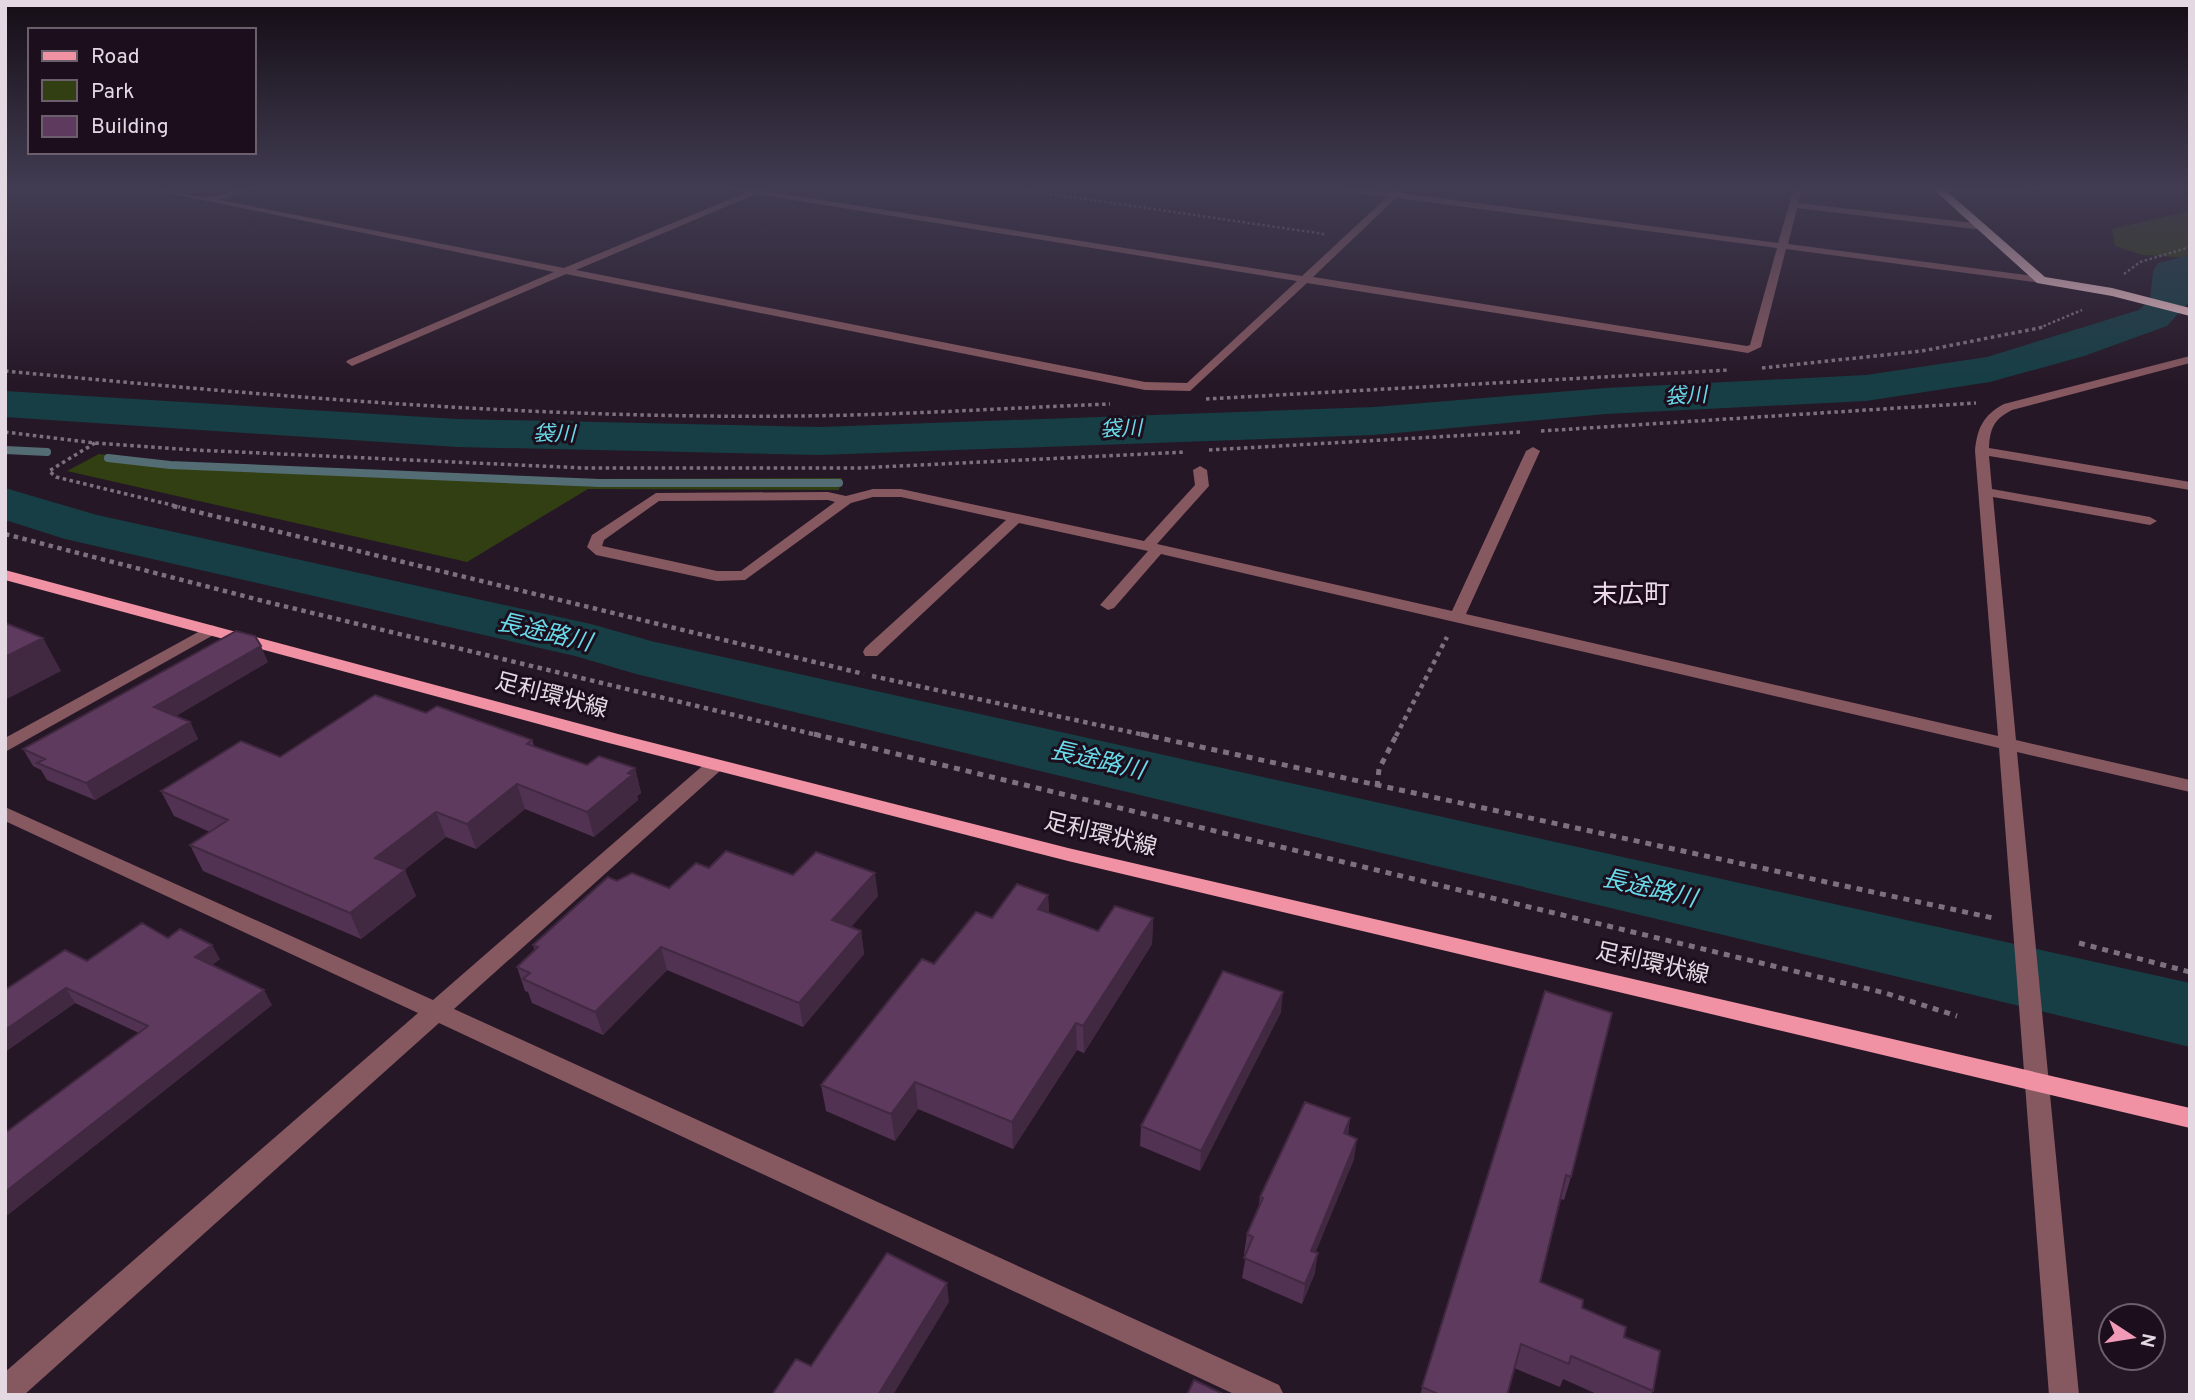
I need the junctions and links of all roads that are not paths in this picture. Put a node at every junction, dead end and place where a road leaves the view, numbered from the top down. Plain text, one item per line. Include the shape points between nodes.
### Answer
1 (476, 253) edge
2 (608, 253) edge
3 (1147, 253) edge
4 (1332, 253) edge
5 (1779, 253) edge
6 (1831, 253) edge
7 (2012, 253) edge
8 (565, 271) junction
9 (1304, 279) junction
10 (2041, 280) junction
11 (2190, 312) edge
12 (2190, 359) edge
13 (352, 362) dead end
14 (1533, 450) dead end
15 (1982, 451) junction
16 (1200, 470) dead end
17 (2190, 486) edge
18 (1986, 492) junction
19 (846, 500) junction
20 (1017, 517) junction
21 (2150, 521) dead end
22 (1153, 547) junction
23 (5, 575) edge
24 (1108, 605) dead end
25 (1457, 617) junction
26 (211, 631) junction
27 (871, 652) dead end
28 (2010, 744) junction
29 (5, 746) edge
30 (714, 766) junction
31 (2190, 786) edge
32 (5, 813) edge
33 (438, 1012) junction
34 (2035, 1079) junction
35 (2190, 1118) edge
36 (5, 1392) edge
37 (1269, 1395) edge
38 (2064, 1395) edge

1 - 8 street
2 - 8 street
3 - 9 street
4 - 9 street
5 - 9 street via 1755,347 1748,350
6 - 10 street
7 - 10 highway
8 - 9 street via 1144,386 1190,387
8 - 13 street
10 - 11 highway via 2123,288
12 - 15 street via 1996,412 1983,429
14 - 25 street
15 - 17 street
15 - 18 street
16 - 22 street via 1202,486
18 - 21 street
18 - 28 street
19 - 19 street via 745,575 717,576 594,547 597,538 656,497 828,496
19 - 20 street via 873,493 901,493
20 - 22 street
20 - 27 street
22 - 24 street
22 - 25 street
23 - 26 main road, 足利環状線
25 - 28 street
26 - 29 street
26 - 30 main road, 足利環状線
28 - 31 street
28 - 34 street
30 - 33 street
30 - 34 main road, 足利環状線 via 1219,891
32 - 33 street
33 - 36 street
33 - 37 street
34 - 35 main road, 足利環状線
34 - 38 street

